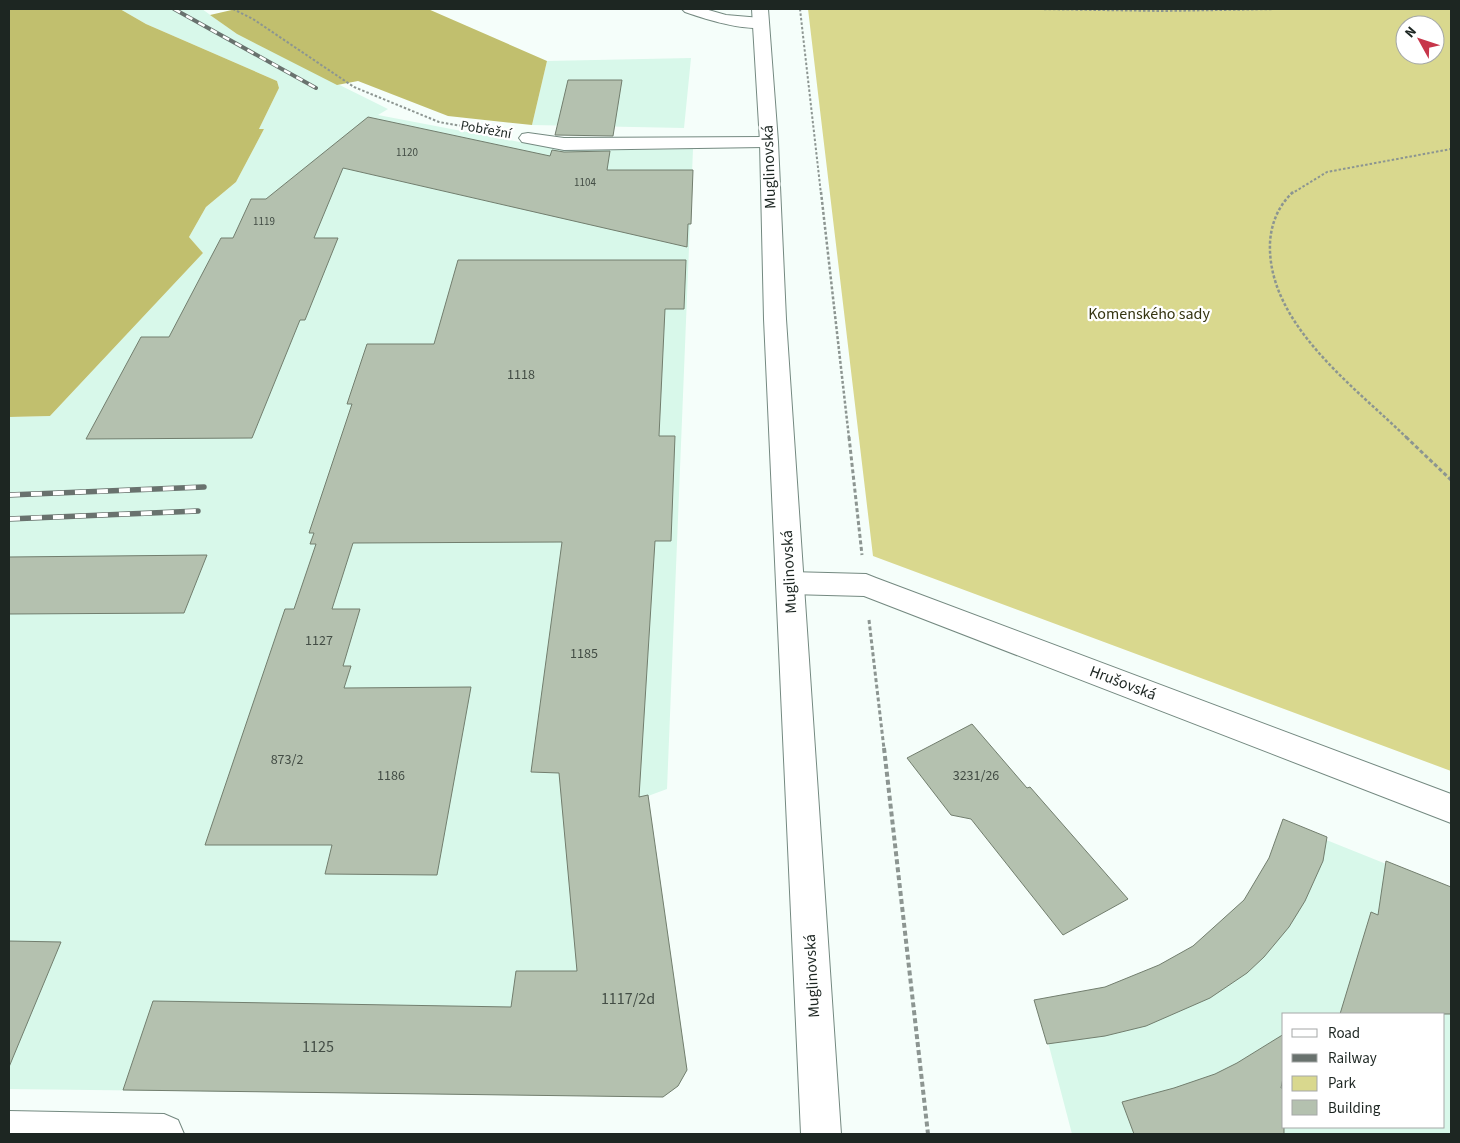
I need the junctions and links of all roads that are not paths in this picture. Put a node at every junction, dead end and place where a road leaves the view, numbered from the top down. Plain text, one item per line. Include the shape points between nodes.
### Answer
1 (690, 9) edge
2 (760, 16) edge
3 (528, 138) road end
4 (769, 142) junction
5 (790, 583) junction
6 (1451, 809) edge
7 (29, 1132) edge
8 (164, 1134) edge
9 (821, 1134) edge

1 - 2 main road via 724,20
2 - 4 main road, Muglinovská
3 - 4 main road, Pobřežní via 564,144
4 - 5 main road, Muglinovská
5 - 6 main road, Hrušovská via 866,585
5 - 9 main road, Muglinovská
7 - 8 main road

